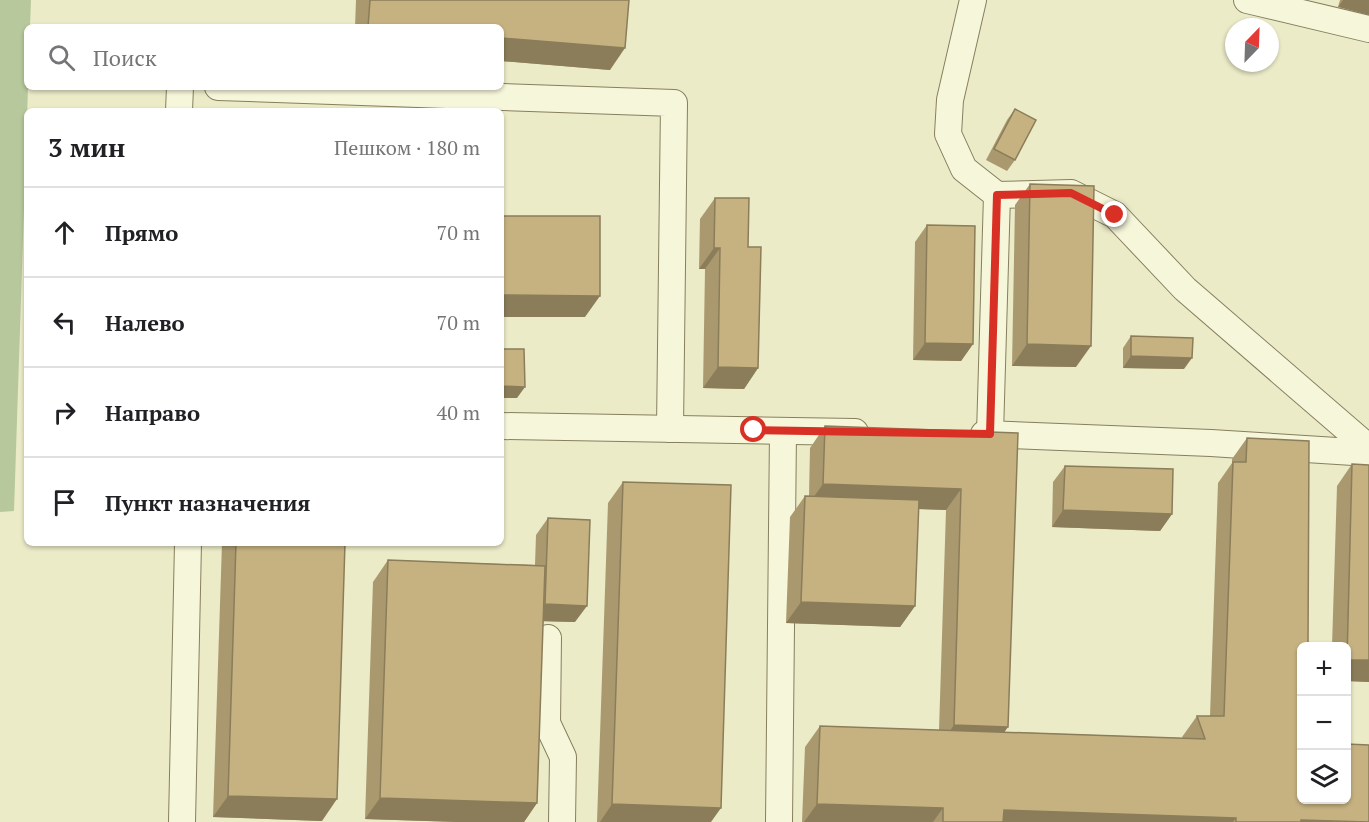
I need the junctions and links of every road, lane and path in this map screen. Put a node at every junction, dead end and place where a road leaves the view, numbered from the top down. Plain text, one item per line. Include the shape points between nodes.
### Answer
1 (973, 0) edge
2 (1247, 0) edge
3 (1369, 29) edge
4 (180, 90) edge
5 (298, 90) edge
6 (179, 108) edge
7 (997, 195) junction
8 (504, 426) edge
9 (670, 429) junction
10 (783, 430) junction
11 (875, 432) edge
12 (956, 434) edge
13 (990, 434) junction
14 (1369, 448) edge
15 (1369, 453) edge
16 (188, 546) edge
17 (549, 638) dead end
18 (182, 822) edge
19 (562, 822) edge
20 (779, 822) edge

1 - 7 lane via 950,100 948,134 964,169
2 - 3 lane
4 - 6 lane
5 - 9 lane via 674,104
7 - 13 lane
7 - 14 lane via 1071,193 1115,215 1185,289
8 - 9 lane
9 - 10 lane
10 - 11 lane
10 - 20 lane
12 - 13 lane
13 - 15 lane
16 - 18 lane
17 - 19 lane via 547,723 563,757

